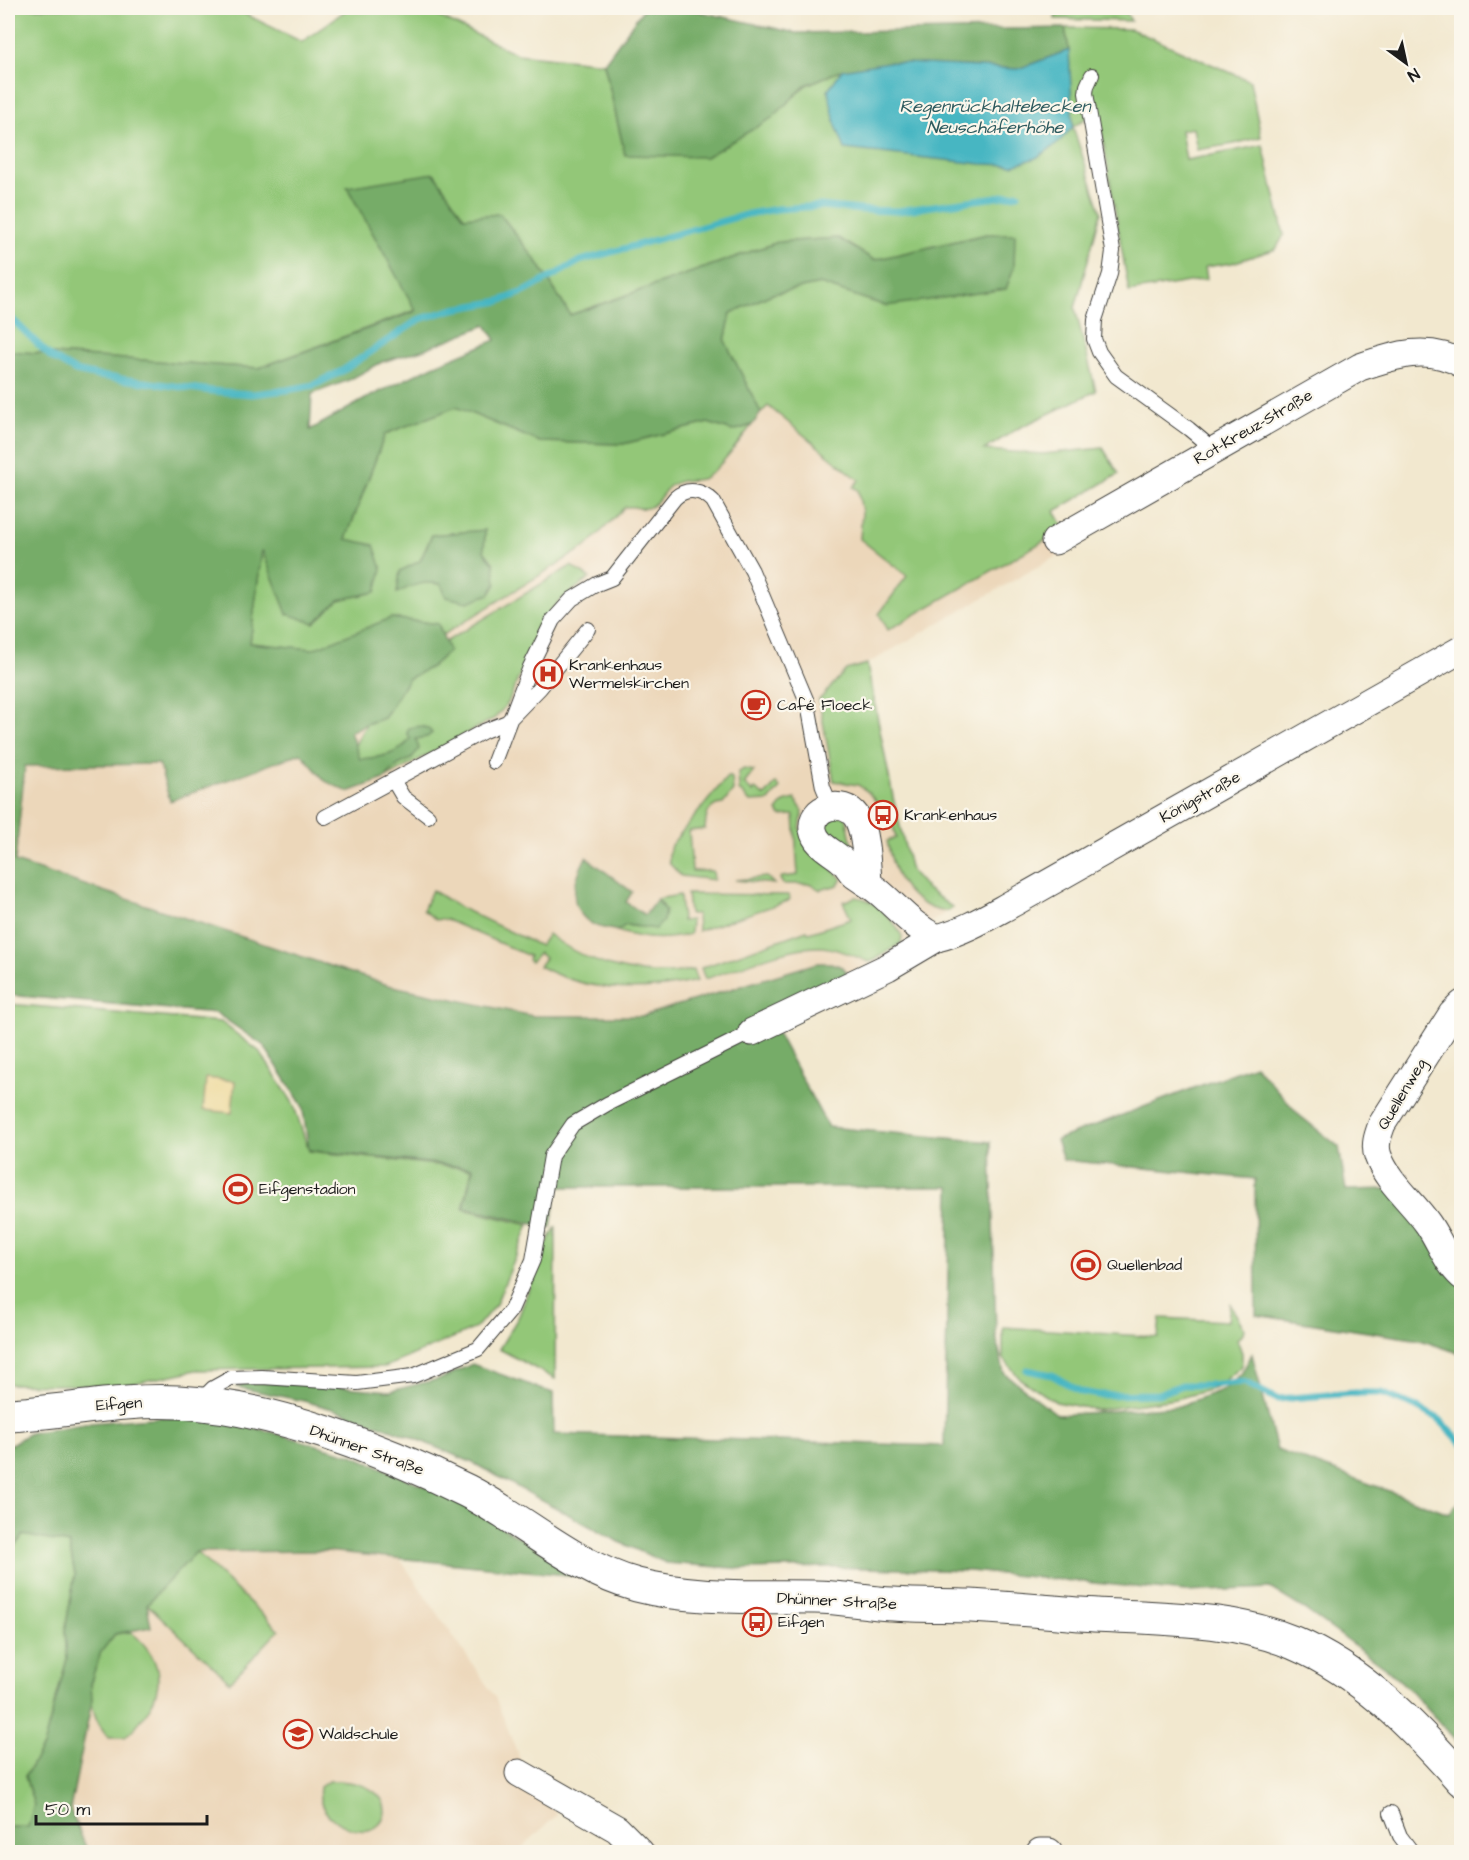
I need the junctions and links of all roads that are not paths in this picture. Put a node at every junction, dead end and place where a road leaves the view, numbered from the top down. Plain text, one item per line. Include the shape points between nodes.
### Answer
1 (1092, 75) dead end
2 (1461, 364) edge
3 (1214, 450) junction
4 (1055, 541) dead end
5 (588, 629) dead end
6 (1461, 649) edge
7 (507, 722) junction
8 (494, 762) dead end
9 (393, 780) junction
10 (831, 806) junction
11 (428, 816) dead end
12 (325, 817) dead end
13 (868, 883) junction
14 (937, 938) junction
15 (1461, 1004) edge
16 (752, 1032) joint
17 (1461, 1276) edge
18 (198, 1403) junction
19 (40, 1413) junction
20 (8, 1415) edge
21 (8, 1431) edge
22 (519, 1773) dead end
23 (1461, 1780) edge
24 (1391, 1813) dead end
25 (640, 1852) edge
26 (1040, 1852) edge
27 (1049, 1852) edge
28 (1412, 1852) edge

1 - 3 lane via 1086,93 1113,251 1095,320 1094,339 1116,376
2 - 3 street, Rot-Kreuz-Straße via 1448,356 1420,352 1360,367
3 - 4 street, Rot-Kreuz-Straße
5 - 7 lane
6 - 14 street, Königstraße via 1015,902 966,928
7 - 8 lane
7 - 9 lane
7 - 10 lane via 546,634 562,609 583,591 612,578 675,498 683,492 696,491 713,501 765,601 810,709 823,787
9 - 11 lane via 403,796
9 - 12 lane
10 - 13 street via 848,809 858,819
10 - 13 street via 816,816 815,836
13 - 14 street via 918,927
14 - 16 street, Königstraße via 888,967
15 - 17 street, Quellenweg via 1382,1124 1376,1147 1388,1175 1428,1224
16 - 18 lane via 573,1124 551,1156 533,1260 511,1310 478,1349 413,1376 357,1383 231,1378
18 - 19 main road, Eifgen via 115,1403
18 - 23 main road, Dhünner Straße via 285,1421 398,1460 473,1494 590,1566 637,1585 718,1596 972,1606 1226,1623 1255,1629 1319,1655 1364,1684 1411,1725
19 - 20 main road, Eifgen
19 - 21 main road, Eifgen
22 - 25 street via 617,1829
24 - 28 lane
26 - 27 street

